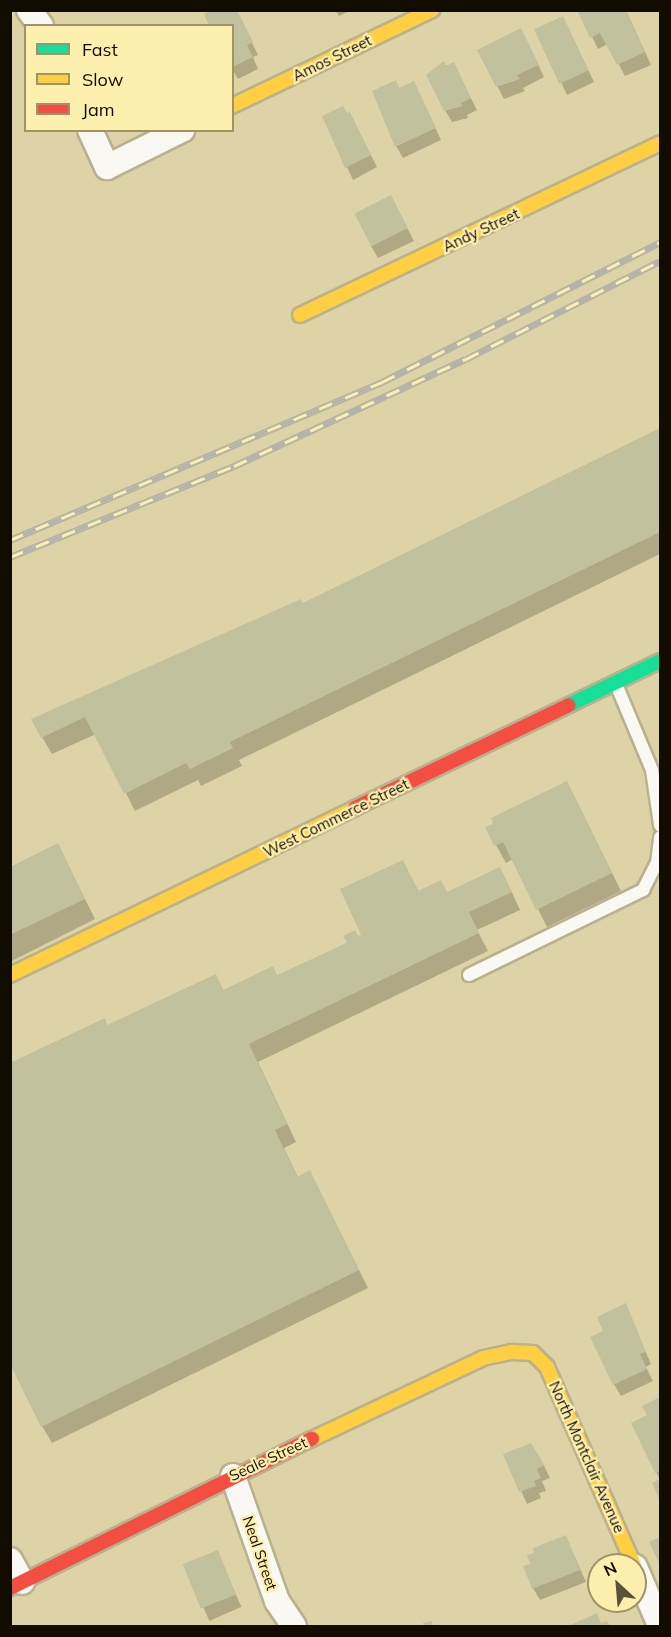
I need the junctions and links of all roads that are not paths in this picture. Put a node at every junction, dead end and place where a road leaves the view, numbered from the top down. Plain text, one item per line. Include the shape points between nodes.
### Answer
1 (29, 10) edge
2 (432, 10) edge
3 (40, 24) edge
4 (234, 105) edge
5 (91, 132) edge
6 (178, 132) edge
7 (660, 143) edge
8 (300, 315) dead end
9 (660, 661) edge
10 (615, 683) junction
11 (660, 825) edge
12 (660, 837) edge
13 (10, 975) edge
14 (469, 975) dead end
15 (533, 1353) joint
16 (233, 1476) junction
17 (628, 1553) edge
18 (10, 1560) edge
19 (16, 1585) edge
20 (647, 1596) edge
21 (660, 1625) edge
22 (294, 1626) edge

1 - 3 street
2 - 4 street, Amos Street
5 - 6 street via 107,167
7 - 8 street, Andy Street
9 - 10 street, West Commerce Street
10 - 11 lane via 652,770
10 - 13 street, West Commerce Street
12 - 14 lane via 657,863 643,890
15 - 16 street, Seale Street via 512,1352 483,1358
15 - 17 street, North Montclair Avenue via 547,1367
16 - 19 street, Seale Street
16 - 22 street, Neal Street via 277,1601
18 - 19 street
20 - 21 street, North Montclair Avenue

